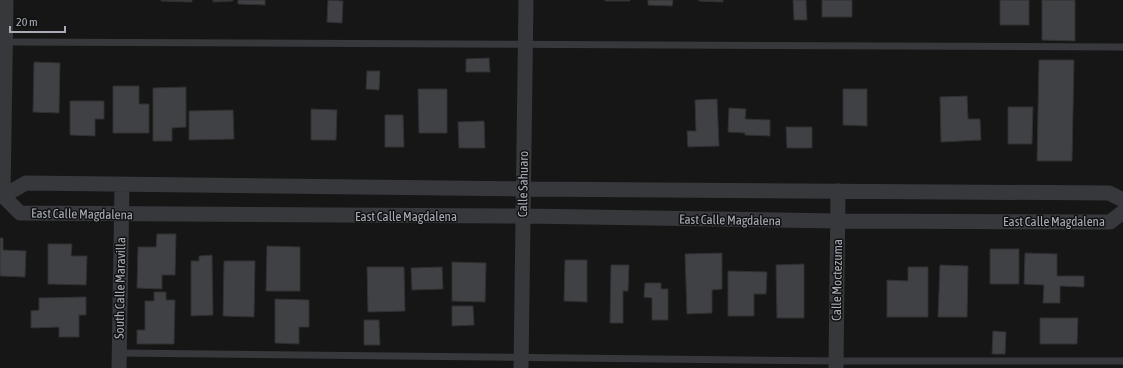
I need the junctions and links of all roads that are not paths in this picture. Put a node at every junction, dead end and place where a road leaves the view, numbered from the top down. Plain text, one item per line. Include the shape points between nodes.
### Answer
1 (6, 0) edge
2 (526, 0) edge
3 (6, 42) junction
4 (525, 44) junction
5 (1123, 46) edge
6 (122, 185) junction
7 (524, 189) junction
8 (838, 191) junction
9 (3, 196) junction
10 (1123, 200) edge
11 (1123, 212) edge
12 (121, 215) junction
13 (523, 216) junction
14 (838, 222) junction
15 (119, 353) junction
16 (1123, 361) edge
17 (521, 362) edge
18 (836, 364) edge
19 (119, 368) edge

1 - 3 street
2 - 4 street, Calle Sahuaro
3 - 4 lane
3 - 9 street
4 - 5 lane
4 - 7 street, Calle Sahuaro
6 - 7 street
6 - 9 street via 26,183
6 - 12 street, South Calle Maravilla
7 - 8 street
7 - 13 street, Calle Sahuaro
8 - 10 street via 1109,193
8 - 14 street, Calle Moctezuma
9 - 12 street, East Calle Magdalena via 20,213
11 - 14 street, East Calle Magdalena via 1110,222
12 - 13 street, East Calle Magdalena
12 - 15 street, South Calle Maravilla
13 - 14 street, East Calle Magdalena
13 - 17 street, Calle Sahuaro
14 - 18 street, Calle Moctezuma
15 - 17 lane
15 - 19 street, South Calle Maravilla
16 - 18 lane
17 - 18 lane

